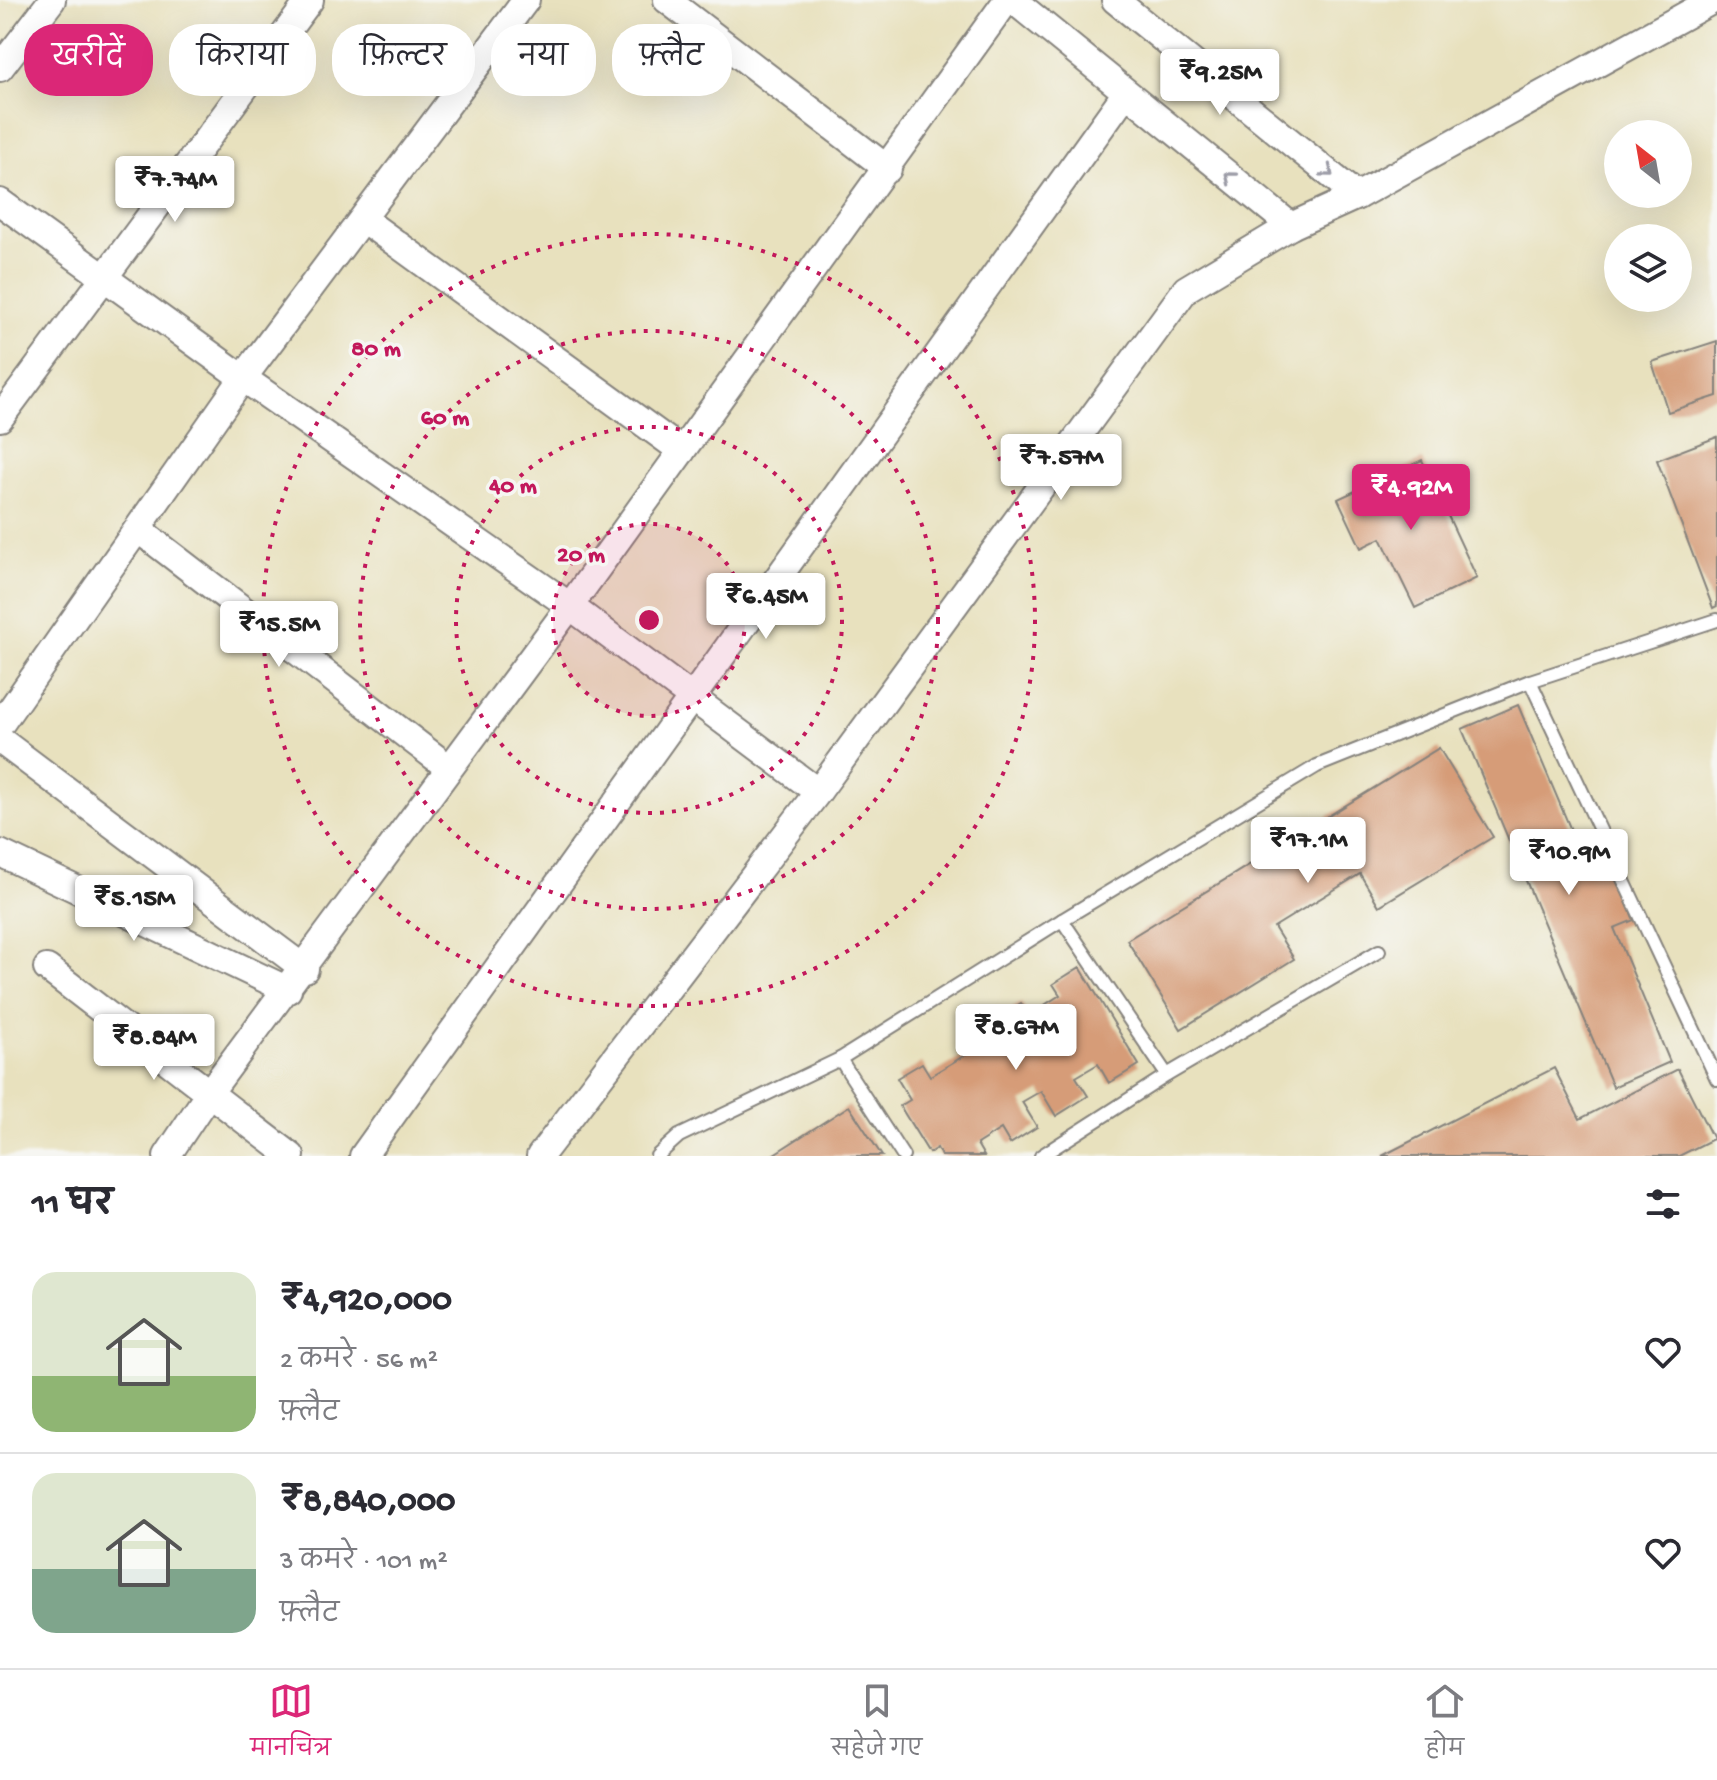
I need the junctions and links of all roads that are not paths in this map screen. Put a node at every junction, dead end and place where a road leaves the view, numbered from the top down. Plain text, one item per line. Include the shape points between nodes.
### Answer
1 (52, 0) edge
2 (310, 0) edge
3 (526, 0) edge
4 (667, 0) edge
5 (1007, 0) edge
6 (1013, 0) edge
7 (1115, 0) edge
8 (1713, 0) edge
9 (0, 68) edge
10 (1125, 94) junction
11 (888, 169) junction
12 (1357, 196) junction
13 (0, 202) edge
14 (364, 220) junction
15 (1291, 226) junction
16 (106, 277) junction
17 (243, 378) junction
18 (0, 418) edge
19 (682, 451) junction
20 (139, 530) junction
21 (570, 606) junction
22 (1717, 620) edge
23 (1530, 681) junction
24 (694, 698) junction
25 (0, 725) edge
26 (0, 740) edge
27 (449, 768) junction
28 (818, 792) junction
29 (0, 853) edge
30 (1062, 920) junction
31 (1379, 951) dead end
32 (47, 968) dead end
33 (305, 969) junction
34 (288, 990) junction
35 (840, 1059) junction
36 (1167, 1075) junction
37 (1717, 1079) edge
38 (209, 1093) junction
39 (167, 1156) edge
40 (291, 1156) edge
41 (363, 1156) edge
42 (540, 1156) edge
43 (657, 1156) edge
44 (903, 1156) edge
45 (1041, 1156) edge

1 - 9 street
2 - 16 street
3 - 14 street
4 - 11 street
5 - 11 street
6 - 10 street
7 -> 12 street
8 - 12 street
15 -> 10 street
10 - 24 street
11 - 19 street
12 - 15 street
13 - 16 street
14 - 17 street
14 - 19 street
15 - 28 street via 1186,289
16 - 17 street
16 - 18 street
17 - 20 street
17 - 21 street
19 - 21 street
20 - 25 street
20 - 27 street
21 - 24 street
21 - 27 street
22 - 23 lane
23 - 30 lane via 1317,766
23 - 37 lane
24 - 28 street
24 - 41 street
26 - 33 street
27 - 33 street
28 - 42 street
29 - 34 street
30 - 35 lane
30 - 36 lane
31 - 36 lane
32 - 38 street
33 - 34 street
34 - 38 street
35 - 43 lane via 679,1136
35 - 44 lane
36 - 45 lane
38 - 39 street
38 - 40 street

